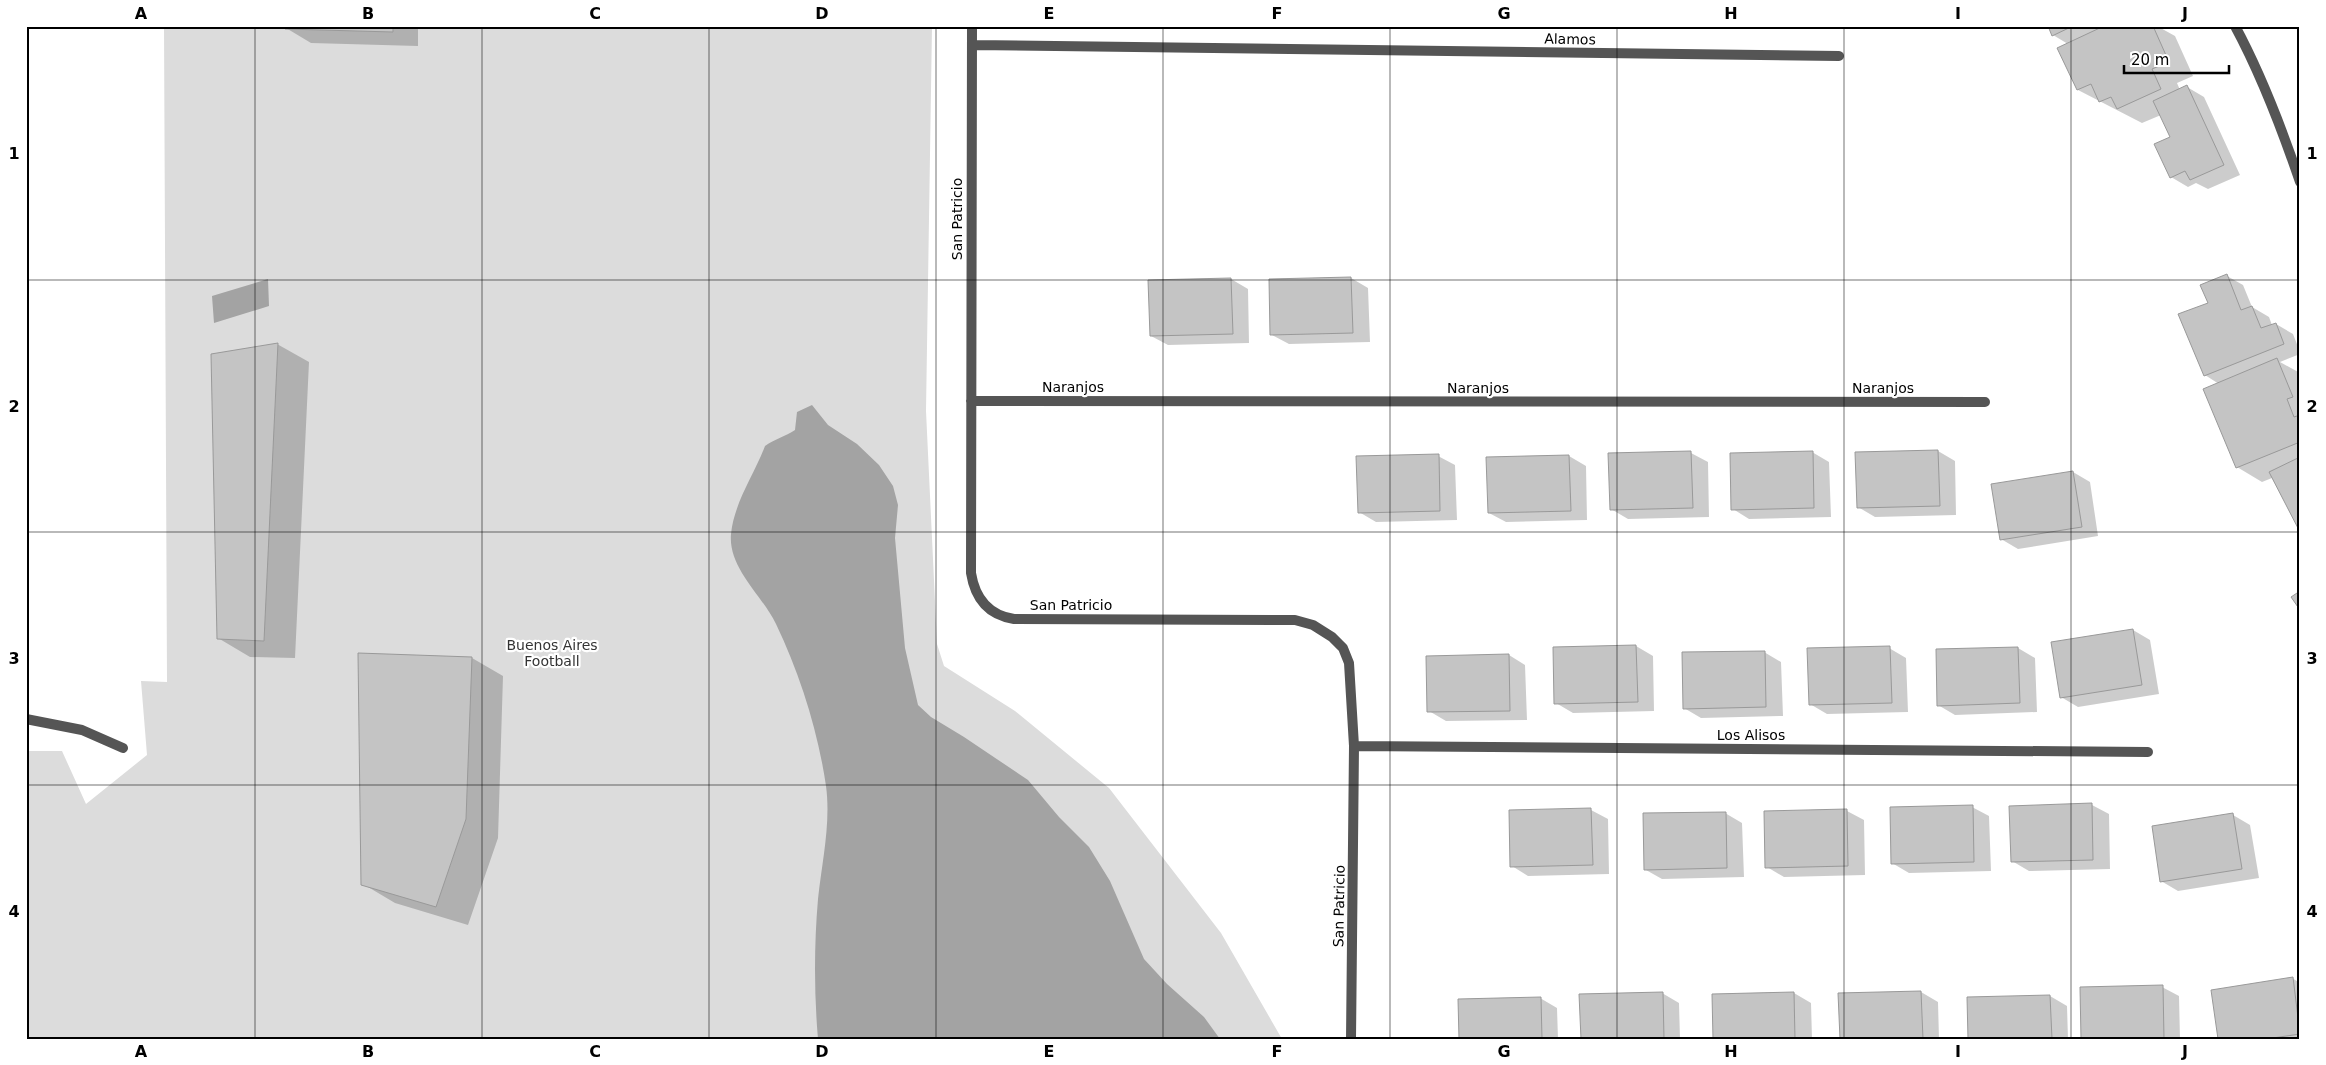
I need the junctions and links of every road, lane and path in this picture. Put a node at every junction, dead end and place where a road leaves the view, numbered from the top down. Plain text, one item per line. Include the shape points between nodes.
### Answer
1 (972, 26) edge
2 (2235, 26) edge
3 (972, 45) junction
4 (1839, 56) dead end
5 (2300, 182) edge
6 (971, 401) junction
7 (1985, 402) dead end
8 (26, 719) edge
9 (1354, 746) junction
10 (123, 748) dead end
11 (2148, 752) dead end
12 (1351, 1039) edge

1 - 3 street, San Patricio
2 - 5 street via 2251,56
3 - 4 street, Alamos
3 - 6 street, San Patricio
6 - 7 street, Naranjos
6 - 9 street, San Patricio via 971,573 976,594 988,608 1002,617 1014,619 1295,620 1314,625 1343,648 1349,663
8 - 10 street via 82,730
9 - 11 street, Los Alisos
9 - 12 street, San Patricio

